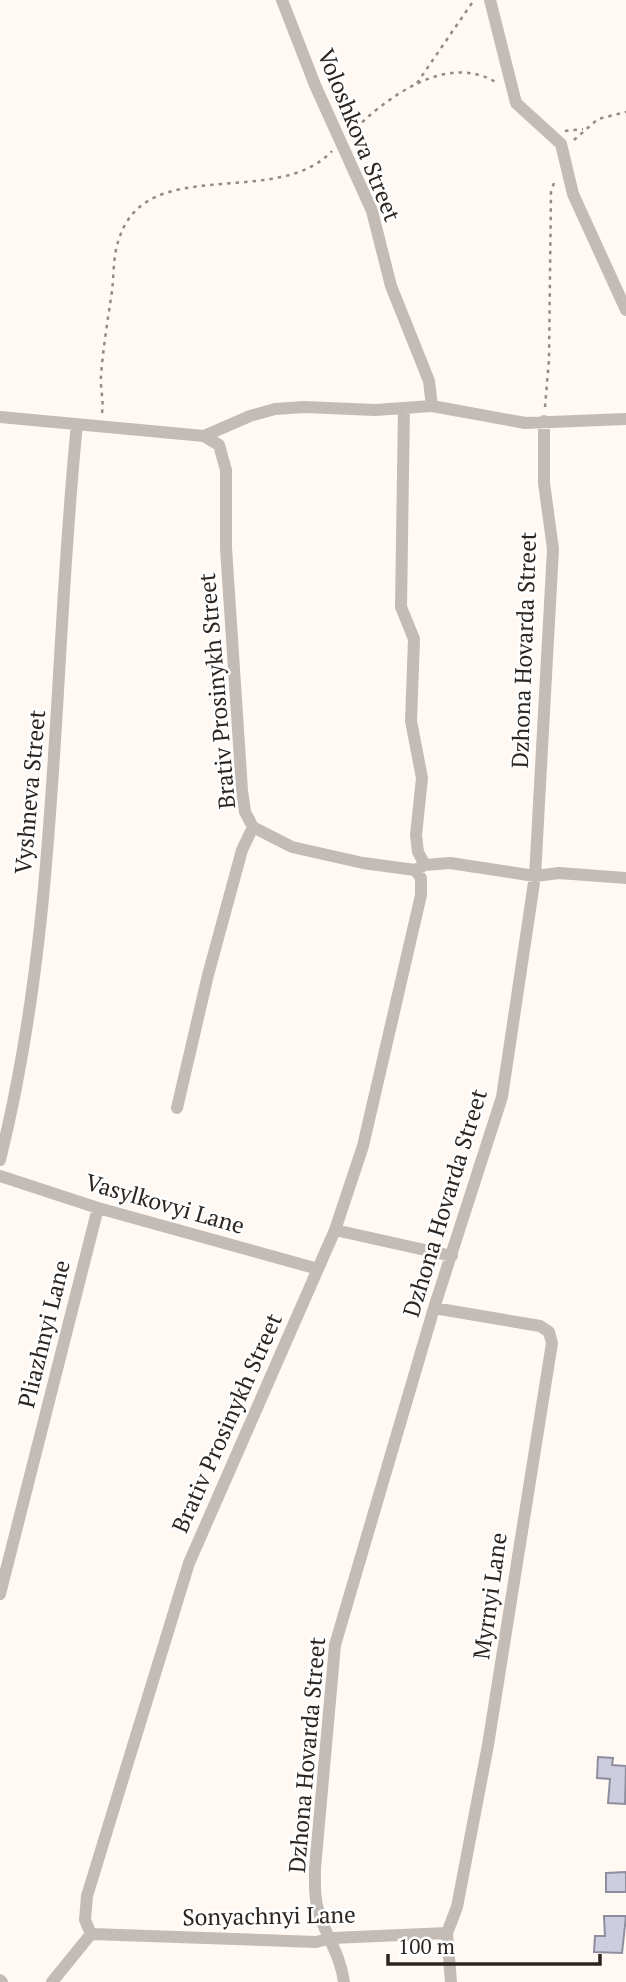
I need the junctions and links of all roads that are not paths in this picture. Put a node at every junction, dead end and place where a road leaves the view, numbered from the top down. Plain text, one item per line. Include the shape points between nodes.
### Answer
1 (282, 0) edge
2 (490, 0) edge
3 (626, 310) edge
4 (432, 406) junction
5 (404, 408) junction
6 (0, 417) edge
7 (626, 419) edge
8 (544, 421) junction
9 (76, 424) junction
10 (204, 436) junction
11 (253, 827) junction
12 (420, 868) junction
13 (535, 876) junction
14 (626, 878) edge
15 (177, 1108) dead end
16 (0, 1160) edge
17 (0, 1176) edge
18 (98, 1208) junction
19 (335, 1230) junction
20 (452, 1256) junction
21 (318, 1269) junction
22 (434, 1308) junction
23 (0, 1594) edge
24 (447, 1933) junction
25 (91, 1934) junction
26 (332, 1938) junction
27 (52, 1982) edge
28 (344, 1982) edge
29 (451, 1982) edge

1 - 4 street, Voloshkova Street via 372,211 391,286 429,381
2 - 3 street via 516,103 552,133 564,155 573,194
4 - 5 street
4 - 8 street via 525,424
5 - 10 street via 275,409
5 - 12 street, Brativ Prosinykh Street via 401,607 414,639 411,721 422,778 416,835
6 - 9 street
7 - 8 street
8 - 13 street, Dzhona Hovarda Street via 544,483 553,550
9 - 10 street
9 - 16 street, Vyshneva Street via 41,926 17,1093
10 - 11 street, Brativ Prosinykh Street via 219,444 225,459 226,548 242,790
11 - 12 street via 316,854
11 - 15 street, Brativ Prosinykh Street via 242,849
12 - 13 street via 450,863
12 - 19 street, Brativ Prosinykh Street via 421,895 363,1146
13 - 14 street via 559,873
13 - 20 street, Dzhona Hovarda Street via 502,1097
17 - 18 street, Vasylkovyi Lane
18 - 21 street, Vasylkovyi Lane
18 - 23 street, Pliazhnyi Lane
19 - 20 street
19 - 21 street, Brativ Prosinykh Street
20 - 22 street, Dzhona Hovarda Street
21 - 25 street, Brativ Prosinykh Street via 189,1563 87,1896 85,1920
22 - 24 street, Myrnyi Lane via 540,1326 549,1332 552,1343 488,1745 457,1907
22 - 26 street, Dzhona Hovarda Street via 335,1645 315,1868 319,1913
24 - 26 street, Sonyachnyi Lane
24 - 29 street, Myrnyi Lane
25 - 26 street, Sonyachnyi Lane via 316,1942
25 - 27 street
26 - 28 street, Dzhona Hovarda Street

